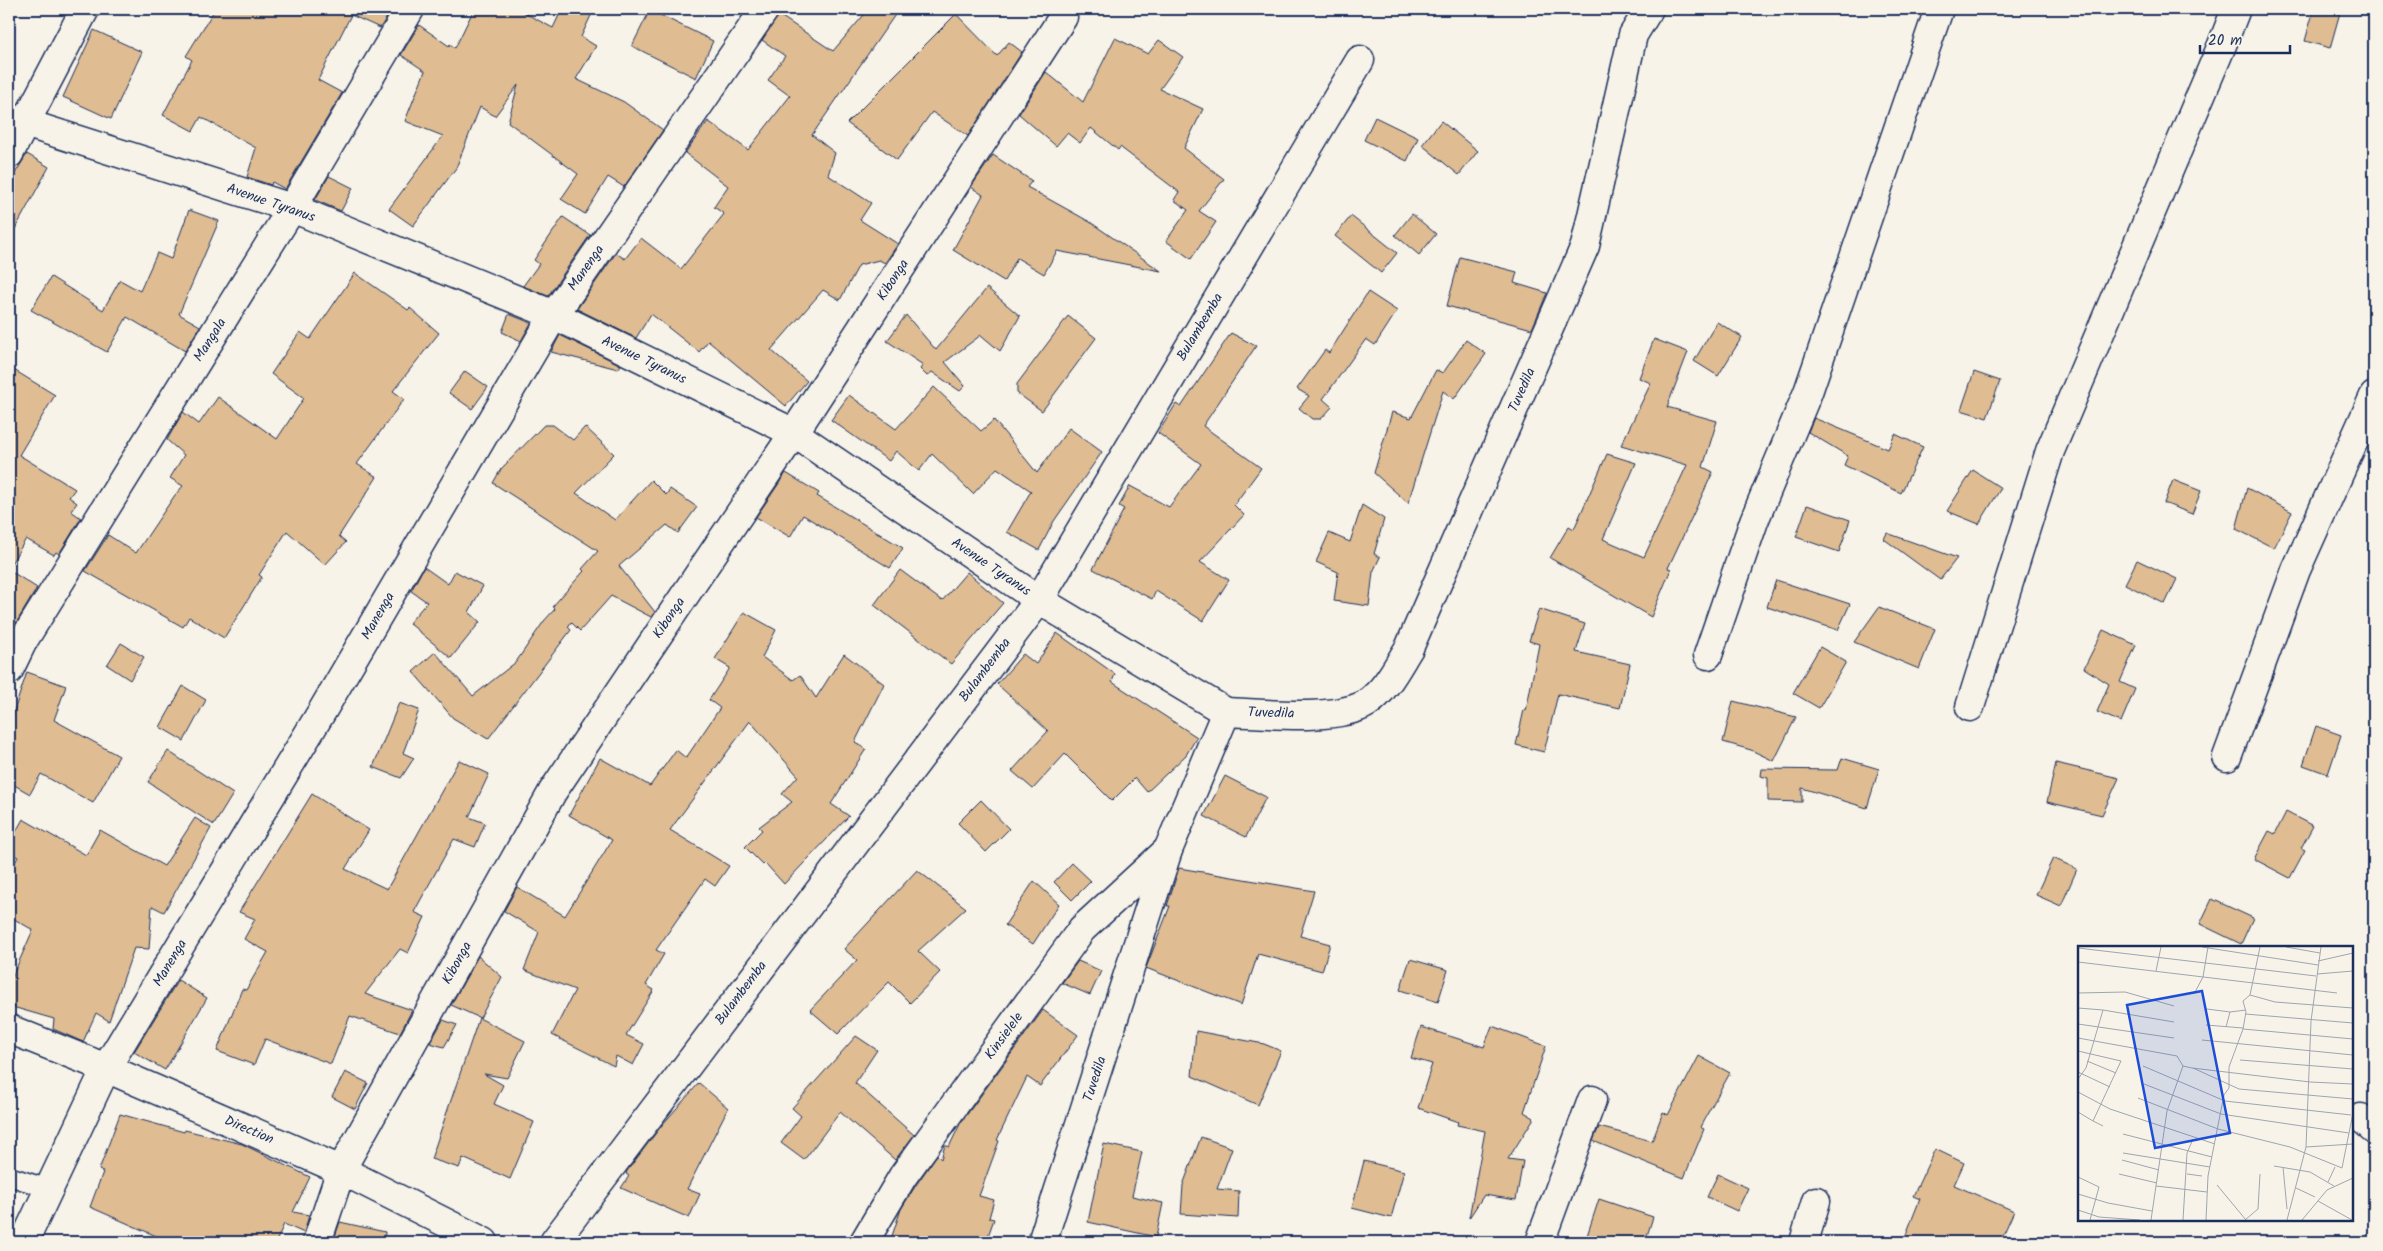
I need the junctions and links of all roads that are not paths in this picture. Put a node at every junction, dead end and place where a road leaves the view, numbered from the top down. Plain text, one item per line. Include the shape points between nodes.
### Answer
1 (85, 9) edge
2 (410, 9) edge
3 (765, 9) edge
4 (1649, 9) edge
5 (1939, 9) edge
6 (2236, 9) edge
7 (1063, 17) dead end
8 (1360, 60) dead end
9 (17, 121) edge
10 (9, 154) edge
11 (292, 208) junction
12 (554, 316) junction
13 (2374, 396) edge
14 (794, 433) junction
15 (1039, 600) junction
16 (16, 636) edge
17 (1708, 655) dead end
18 (9, 670) edge
19 (1970, 707) dead end
20 (1226, 712) junction
21 (2227, 757) dead end
22 (1168, 850) junction
23 (9, 1030) edge
24 (106, 1068) junction
25 (1592, 1100) dead end
26 (341, 1170) junction
27 (9, 1176) edge
28 (49, 1189) junction
29 (1816, 1201) dead end
30 (24, 1242) edge
31 (317, 1242) edge
32 (484, 1242) edge
33 (554, 1242) edge
34 (864, 1242) edge
35 (1042, 1242) edge
36 (1540, 1242) edge
37 (1804, 1242) edge

1 - 9 street
2 - 11 street, Mangala
3 - 12 street, Manenga
4 - 20 street, Tuvedila via 1633,35 1585,246 1408,648 1388,682 1367,703 1344,712
5 - 17 street via 1808,392 1754,521
6 - 19 street via 2050,451
7 - 14 street, Kibonga
8 - 15 street, Bulambemba
9 - 10 street
9 - 11 street, Avenue Tyranus
11 - 12 street, Avenue Tyranus
11 - 16 street, Mangala
12 - 14 street, Avenue Tyranus
12 - 24 street, Manenga via 321,713
13 - 21 street via 2296,570
14 - 15 street, Avenue Tyranus
14 - 26 street, Kibonga via 553,790
15 - 20 street, Avenue Tyranus
15 - 33 street, Bulambemba
16 - 18 street, Mangala
20 - 22 street, Tuvedila
22 - 34 street, Kinsielele via 1082,929 902,1176
22 - 35 street, Tuvedila
23 - 24 street, Direction
24 - 26 street, Direction
24 - 28 street, Manenga
25 - 36 street
26 - 31 street, Kibonga
26 - 32 street, Direction
27 - 28 lane
28 - 30 street, Manenga
29 - 37 street

